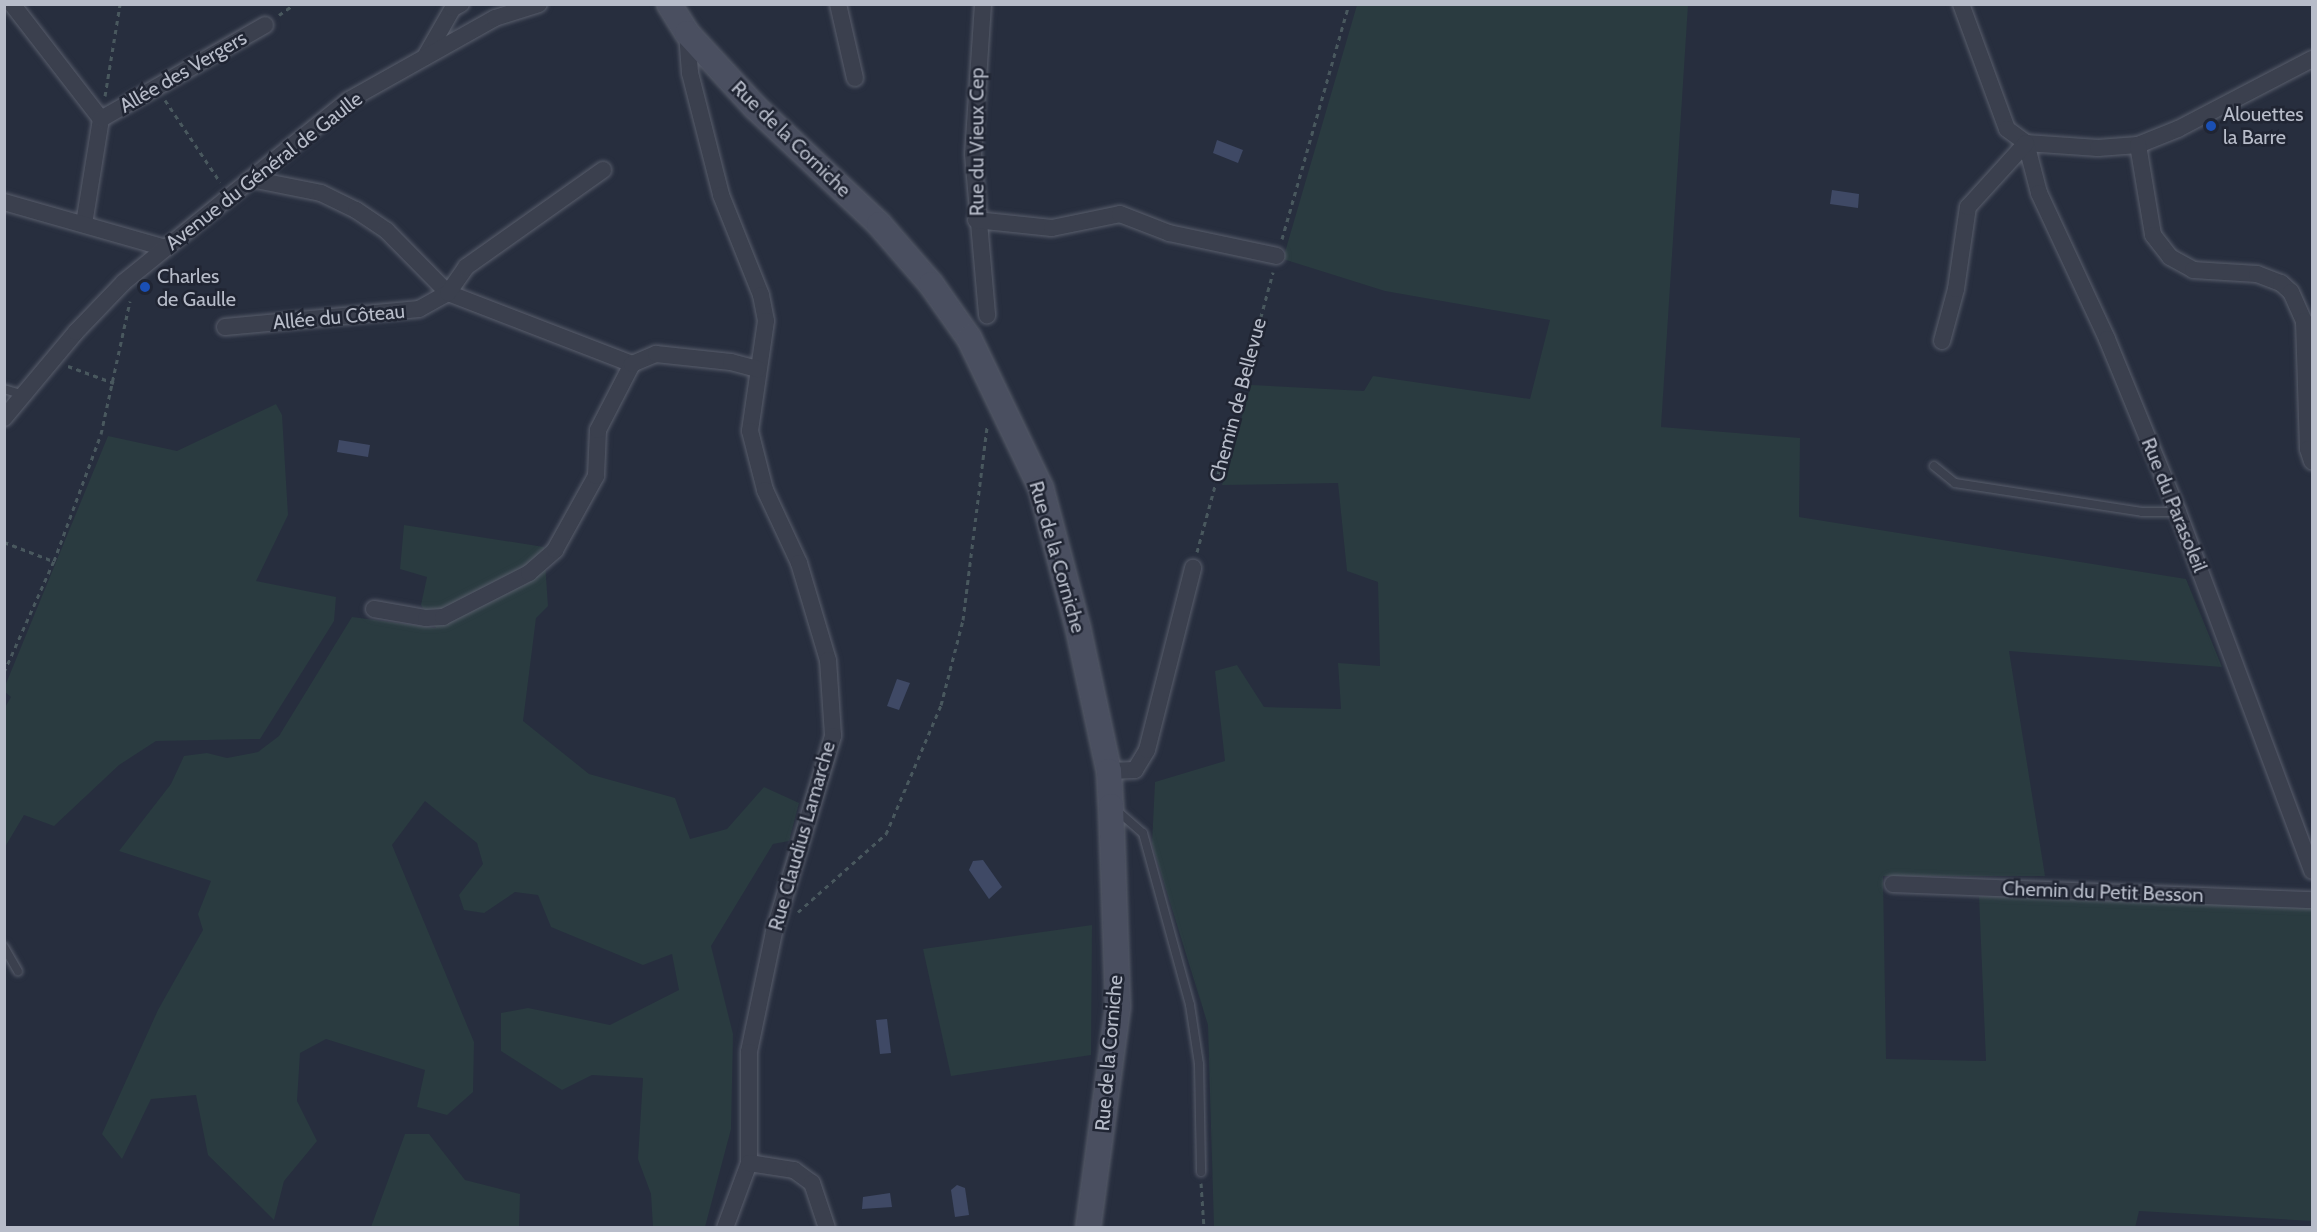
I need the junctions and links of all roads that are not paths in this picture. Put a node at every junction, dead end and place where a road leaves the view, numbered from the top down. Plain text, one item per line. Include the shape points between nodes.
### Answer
1 (12, 4) edge
2 (461, 4) edge
3 (507, 4) edge
4 (983, 4) edge
5 (1961, 4) edge
6 (837, 5) edge
7 (535, 6) edge
8 (668, 7) edge
9 (265, 25) dead end
10 (687, 33) junction
11 (425, 58) junction
12 (2313, 59) edge
13 (855, 78) dead end
14 (101, 119) junction
15 (2026, 143) junction
16 (2139, 145) junction
17 (603, 170) dead end
18 (251, 179) junction
19 (4, 202) edge
20 (976, 220) junction
21 (84, 224) junction
22 (165, 248) junction
23 (1277, 256) road end
24 (448, 293) junction
25 (987, 315) dead end
26 (225, 327) dead end
27 (1942, 341) dead end
28 (632, 364) junction
29 (758, 369) junction
30 (4, 389) edge
31 (25, 395) junction
32 (4, 418) edge
33 (2313, 461) edge
34 (1934, 466) dead end
35 (2178, 512) junction
36 (1193, 568) road end
37 (374, 609) dead end
38 (1109, 771) junction
39 (1111, 806) junction
40 (2313, 871) edge
41 (1893, 884) dead end
42 (2313, 900) edge
43 (4, 947) edge
44 (18, 971) dead end
45 (749, 1163) junction
46 (1201, 1172) road end
47 (725, 1227) edge
48 (826, 1227) edge
49 (1088, 1227) edge

1 - 14 street, Allée des Vergers
2 - 11 street via 453,8
3 - 7 street
4 - 20 street, Rue du Vieux Cep via 973,154
5 - 15 street via 2007,129
6 - 13 street
7 - 11 street, Avenue du Général de Gaulle via 495,18
8 - 10 main road, Rue de la Corniche
9 - 14 street, Allée des Vergers
10 - 29 street, Rue Claudius Lamarche via 690,73 721,195 761,295 766,321
10 - 38 main road, Rue de la Corniche via 756,108 879,224 931,284 969,338 1041,488 1078,628
11 - 18 street, Avenue du Général de Gaulle via 349,100
12 - 16 street
14 - 21 street, Allée des Vergers
15 - 16 street via 2098,148
15 - 27 street via 1968,207 1956,289
15 - 35 street, Rue du Parasoleil via 2039,193 2108,339
16 - 33 street via 2153,235 2170,257 2193,270 2257,274 2291,292 2304,321 2308,449
17 - 24 street, Allée du Côteau via 466,267
18 - 22 street, Avenue du Général de Gaulle
18 - 24 street via 321,194 356,210 387,231
19 - 21 street
20 - 23 street via 1052,228 1120,214 1169,233
20 - 25 street, Rue du Vieux Cep
21 - 22 street
22 - 31 street, Avenue du Général de Gaulle via 124,282
24 - 26 street, Allée du Côteau via 419,309
24 - 28 street
28 - 29 street via 656,354
28 - 37 street via 598,429 596,476 555,550 530,573 443,616 426,618
29 - 45 street, Rue Claudius Lamarche via 750,431 765,490 799,563 828,660 833,736 774,932 749,1052
30 - 31 lane
31 - 32 street, Avenue du Général de Gaulle
34 - 35 lane via 1955,483 2142,512
35 - 40 street, Rue du Parasoleil
36 - 38 street via 1147,750 1135,770
38 - 39 main road, Rue de la Corniche
39 - 46 lane via 1143,833 1190,1005 1199,1064
39 - 49 main road, Rue de la Corniche via 1118,1007
41 - 42 street, Chemin du Petit Besson
43 - 44 lane
45 - 47 street, Rue Claudius Lamarche
45 - 48 street via 794,1170 812,1184

